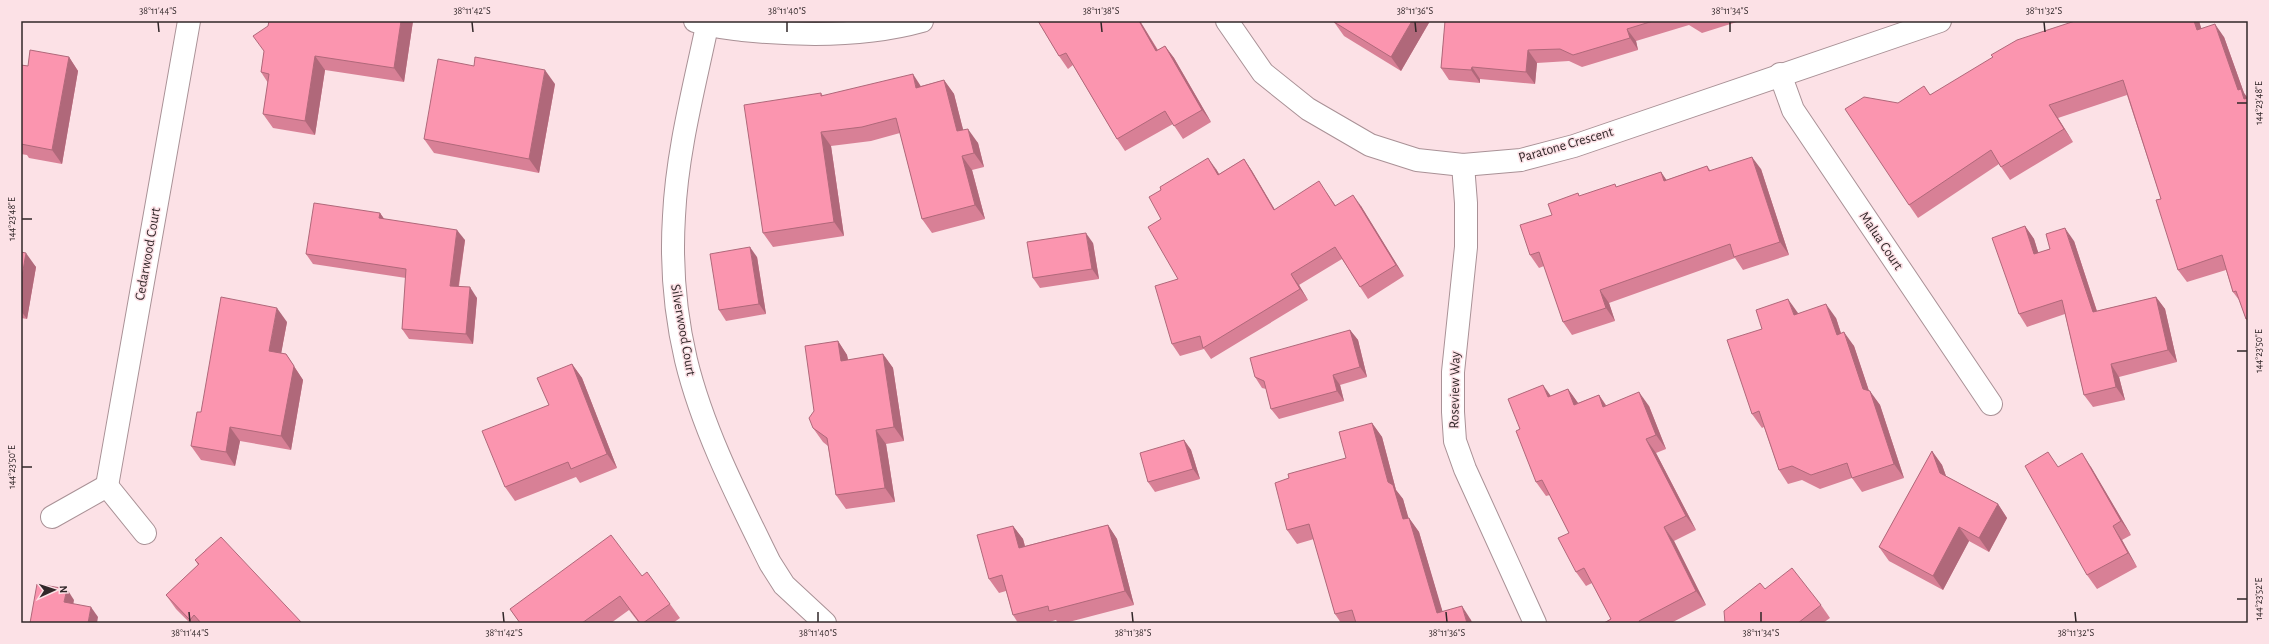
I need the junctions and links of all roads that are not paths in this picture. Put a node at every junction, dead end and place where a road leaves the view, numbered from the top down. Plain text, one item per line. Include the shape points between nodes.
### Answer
1 (189, 21) edge
2 (922, 21) edge
3 (1226, 21) edge
4 (1940, 21) edge
5 (701, 23) edge
6 (1780, 74) junction
7 (1463, 165) junction
8 (1991, 404) dead end
9 (107, 486) junction
10 (52, 517) dead end
11 (145, 533) dead end
12 (825, 623) edge
13 (1535, 623) edge

1 - 9 street, Cedarwood Court
2 - 5 street via 905,26 845,34 760,32
3 - 7 street, Paratone Crescent via 1263,73 1308,109 1370,145 1417,160
4 - 6 street, Paratone Crescent
5 - 12 street, Silverwood Court via 674,214 673,262 678,316 686,359 700,408 770,563 784,585
6 - 7 street, Paratone Crescent via 1574,146 1521,160
6 - 8 street, Malua Court via 1793,110
7 - 13 street, Roseview Way via 1466,247 1453,372 1452,412 1455,441 1464,469
9 - 10 street
9 - 11 street

